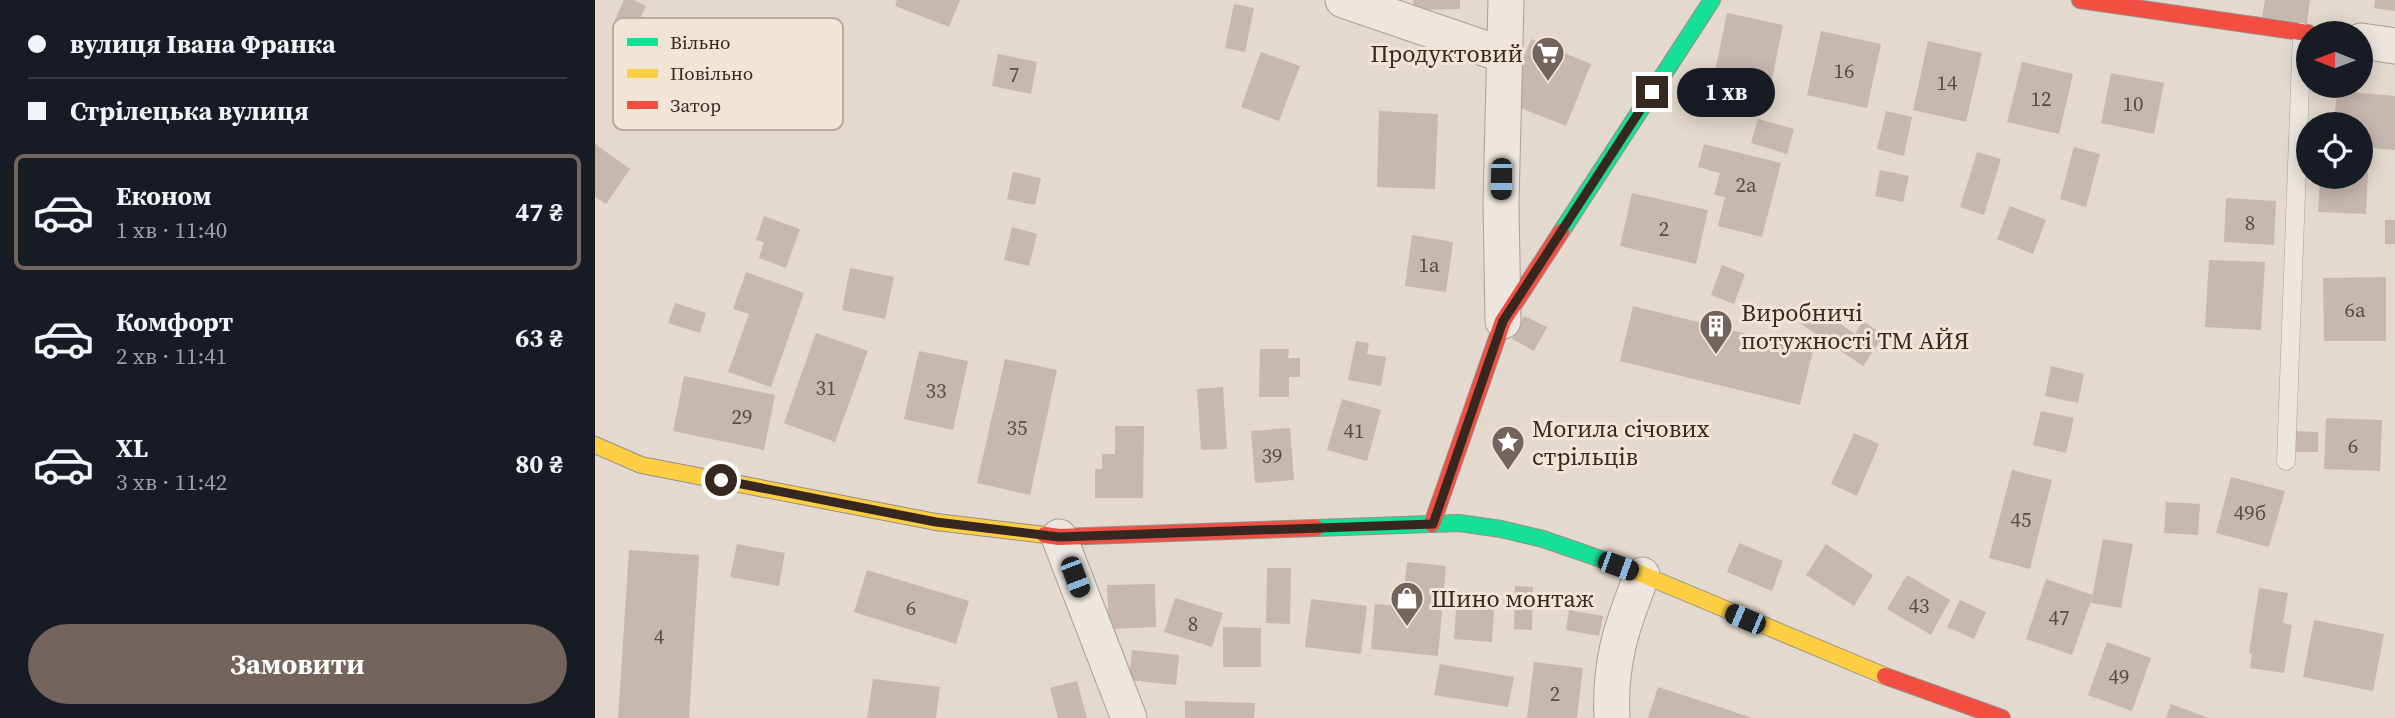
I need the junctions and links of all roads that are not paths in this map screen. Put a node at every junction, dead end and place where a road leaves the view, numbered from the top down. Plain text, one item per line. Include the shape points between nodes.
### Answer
1 (1343, 0) edge
2 (1506, 0) edge
3 (1712, 0) edge
4 (2080, 0) edge
5 (2296, 32) edge
6 (2373, 43) edge
7 (2395, 46) edge
8 (1504, 55) junction
9 (2302, 98) edge
10 (1503, 321) junction
11 (595, 446) edge
12 (2286, 461) dead end
13 (1433, 524) junction
14 (1059, 537) junction
15 (1642, 575) junction
16 (1129, 718) edge
17 (1612, 718) edge
18 (2002, 718) edge

1 - 8 street
2 - 8 street
3 - 10 street
4 - 5 street
6 - 7 street
8 - 10 street
9 - 12 lane
10 - 13 street
11 - 14 street via 641,465 936,522
13 - 14 street
13 - 15 street via 1505,529
14 - 16 street
15 - 17 street via 1619,636 1610,688
15 - 18 street via 1848,663

